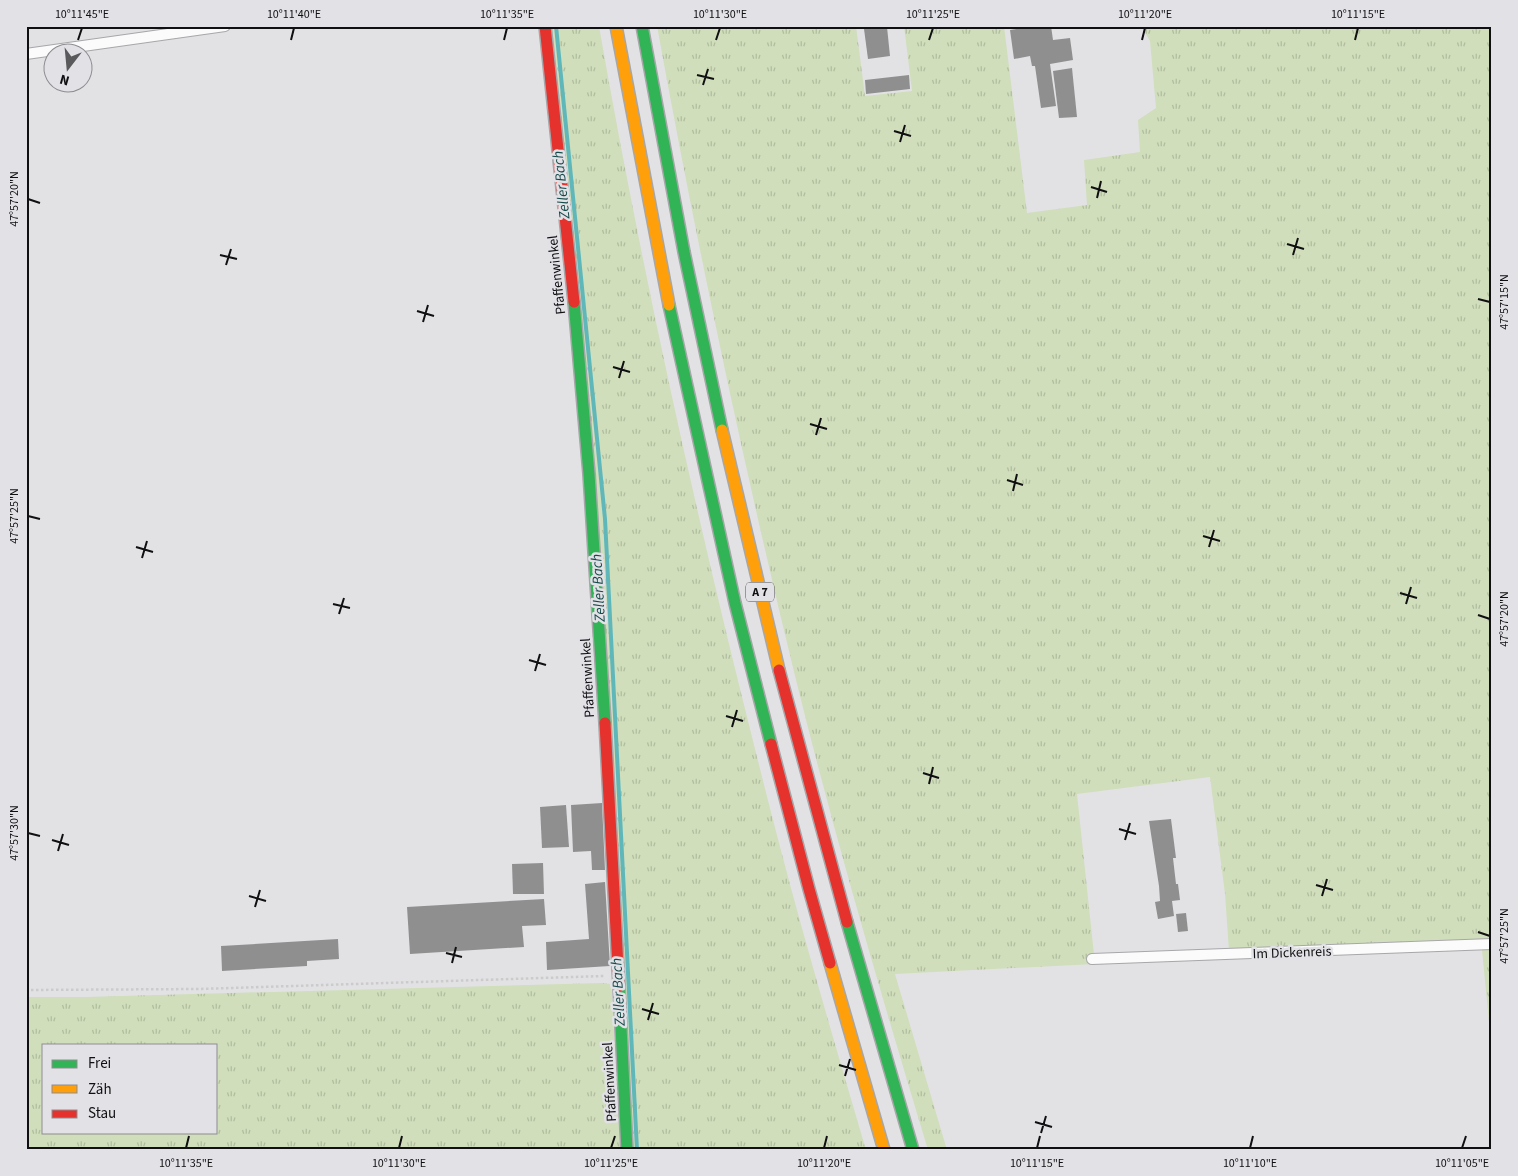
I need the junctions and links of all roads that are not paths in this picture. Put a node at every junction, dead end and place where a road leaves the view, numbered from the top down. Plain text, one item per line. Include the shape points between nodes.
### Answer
1 (225, 26) edge
2 (545, 26) edge
3 (616, 26) edge
4 (642, 26) edge
5 (26, 54) edge
6 (1492, 944) edge
7 (1092, 959) dead end
8 (628, 1150) edge
9 (884, 1150) edge
10 (913, 1150) edge

1 - 5 street
2 - 8 main road, Pfaffenwinkel via 576,320 599,623
3 - 9 main road, A 7 via 670,312 735,603 809,889
4 - 10 main road, A 7 via 676,214 732,475 777,662 866,994
6 - 7 street, Im Dickenreis

